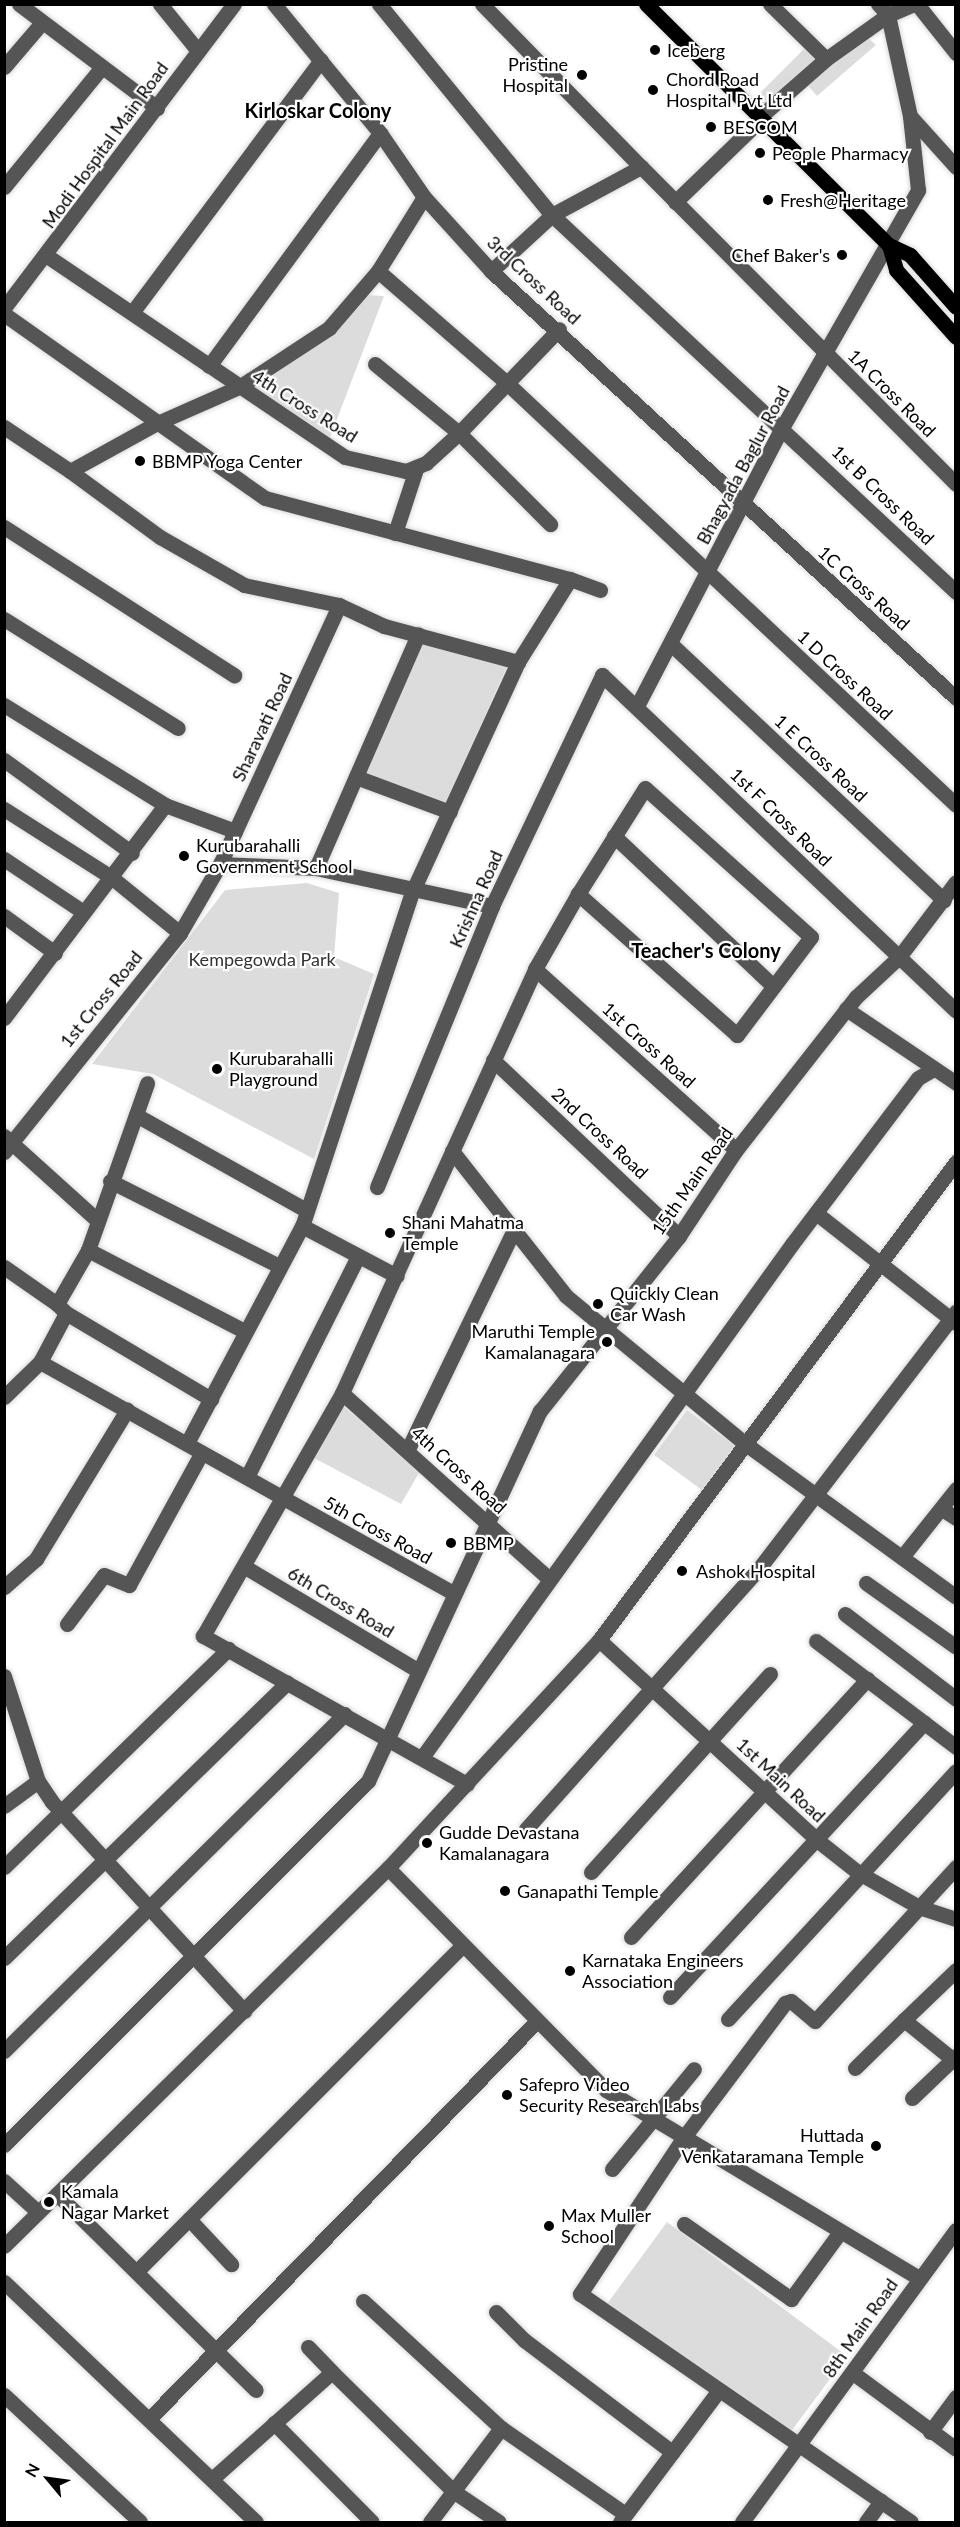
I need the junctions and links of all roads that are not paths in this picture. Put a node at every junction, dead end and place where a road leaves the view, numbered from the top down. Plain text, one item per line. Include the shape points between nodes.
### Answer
1 (19, 4) edge
2 (160, 4) edge
3 (234, 4) edge
4 (274, 4) edge
5 (379, 4) edge
6 (482, 4) edge
7 (646, 4) edge
8 (770, 4) edge
9 (915, 4) edge
10 (883, 10) edge
11 (40, 25) junction
12 (198, 51) junction
13 (956, 53) edge
14 (826, 59) junction
15 (321, 60) junction
16 (4, 67) edge
17 (101, 68) junction
18 (157, 108) junction
19 (763, 116) junction
20 (910, 116) junction
21 (380, 133) junction
22 (641, 167) junction
23 (956, 167) edge
24 (4, 187) edge
25 (424, 197) junction
26 (675, 202) junction
27 (552, 215) junction
28 (889, 245) junction
29 (47, 256) junction
30 (378, 271) junction
31 (491, 271) junction
32 (956, 307) edge
33 (4, 308) edge
34 (134, 310) junction
35 (4, 314) edge
36 (559, 329) junction
37 (956, 337) edge
38 (827, 354) junction
39 (375, 364) dead end
40 (209, 366) junction
41 (509, 385) junction
42 (239, 387) junction
43 (155, 424) junction
44 (783, 426) junction
45 (4, 427) edge
46 (459, 433) junction
47 (416, 469) junction
48 (70, 471) junction
49 (956, 484) edge
50 (746, 507) junction
51 (550, 524) dead end
52 (4, 527) edge
53 (395, 533) junction
54 (707, 574) junction
55 (570, 579) junction
56 (600, 590) dead end
57 (956, 591) edge
58 (339, 605) junction
59 (4, 619) edge
60 (418, 634) junction
61 (672, 645) junction
62 (518, 662) junction
63 (234, 675) dead end
64 (956, 698) edge
65 (4, 705) edge
66 (637, 706) junction
67 (178, 728) dead end
68 (4, 760) edge
69 (356, 777) junction
70 (165, 805) junction
71 (956, 805) edge
72 (4, 809) edge
73 (450, 812) junction
74 (235, 831) junction
75 (614, 836) junction
76 (132, 853) junction
77 (4, 859) edge
78 (220, 864) junction
79 (316, 868) junction
80 (111, 877) junction
81 (956, 882) edge
82 (412, 892) junction
83 (578, 894) junction
84 (944, 900) junction
85 (492, 906) junction
86 (82, 911) junction
87 (4, 916) edge
88 (180, 933) junction
89 (55, 953) junction
90 (899, 957) junction
91 (535, 969) junction
92 (773, 986) junction
93 (846, 1009) junction
94 (956, 1011) edge
95 (4, 1018) edge
96 (493, 1060) junction
97 (932, 1070) junction
98 (147, 1083) dead end
99 (956, 1083) edge
100 (136, 1115) junction
101 (8, 1144) edge
102 (736, 1150) junction
103 (452, 1151) junction
104 (955, 1163) edge
105 (110, 1181) junction
106 (377, 1187) dead end
107 (306, 1210) junction
108 (816, 1213) junction
109 (96, 1219) junction
110 (302, 1226) junction
111 (515, 1228) junction
112 (679, 1236) junction
113 (87, 1250) junction
114 (357, 1258) junction
115 (279, 1266) junction
116 (879, 1267) junction
117 (7, 1273) edge
118 (398, 1276) junction
119 (61, 1309) junction
120 (954, 1318) edge
121 (604, 1329) junction
122 (244, 1331) junction
123 (40, 1362) junction
124 (342, 1393) junction
125 (685, 1396) junction
126 (4, 1397) edge
127 (211, 1399) junction
128 (126, 1410) junction
129 (187, 1443) junction
130 (747, 1445) junction
131 (408, 1449) junction
132 (201, 1454) junction
133 (247, 1477) junction
134 (956, 1488) edge
135 (817, 1495) junction
136 (284, 1501) junction
137 (942, 1509) junction
138 (956, 1518) edge
139 (485, 1520) junction
140 (902, 1557) junction
141 (245, 1567) junction
142 (547, 1577) junction
143 (866, 1582) dead end
144 (4, 1587) edge
145 (453, 1593) junction
146 (956, 1597) edge
147 (845, 1614) dead end
148 (67, 1624) dead end
149 (599, 1640) junction
150 (816, 1641) dead end
151 (956, 1647) edge
152 (228, 1649) junction
153 (417, 1670) junction
154 (770, 1674) dead end
155 (4, 1676) edge
156 (867, 1679) junction
157 (287, 1683) junction
158 (652, 1688) junction
159 (956, 1699) edge
160 (344, 1714) junction
161 (924, 1723) junction
162 (391, 1738) junction
163 (710, 1741) junction
164 (956, 1748) edge
165 (423, 1756) junction
166 (956, 1771) edge
167 (39, 1781) junction
168 (466, 1784) junction
169 (765, 1792) junction
170 (4, 1806) edge
171 (60, 1811) junction
172 (526, 1829) dead end
173 (817, 1840) junction
174 (103, 1862) junction
175 (4, 1867) edge
176 (956, 1867) edge
177 (388, 1868) junction
178 (591, 1872) dead end
179 (859, 1873) junction
180 (919, 1907) junction
181 (147, 1908) junction
182 (956, 1919) edge
183 (631, 1937) dead end
184 (461, 1947) junction
185 (195, 1956) junction
186 (4, 1958) edge
187 (956, 1970) edge
188 (670, 1997) dead end
189 (244, 2011) junction
190 (728, 2019) dead end
191 (904, 2020) junction
192 (536, 2022) junction
193 (4, 2051) edge
194 (954, 2060) edge
195 (694, 2068) dead end
196 (855, 2068) dead end
197 (912, 2098) dead end
198 (651, 2120) junction
199 (684, 2137) junction
200 (4, 2145) edge
201 (612, 2169) dead end
202 (4, 2181) edge
203 (57, 2194) junction
204 (38, 2212) junction
205 (189, 2219) junction
206 (684, 2224) dead end
207 (956, 2230) edge
208 (840, 2232) junction
209 (4, 2246) edge
210 (231, 2264) dead end
211 (136, 2271) junction
212 (919, 2278) junction
213 (4, 2282) edge
214 (363, 2301) dead end
215 (496, 2312) dead end
216 (308, 2347) dead end
217 (217, 2348) junction
218 (332, 2372) junction
219 (853, 2373) junction
220 (256, 2390) dead end
221 (717, 2394) junction
222 (4, 2395) edge
223 (956, 2397) edge
224 (150, 2418) junction
225 (274, 2423) junction
226 (501, 2428) junction
227 (930, 2432) junction
228 (799, 2448) junction
229 (956, 2450) edge
230 (672, 2452) junction
231 (213, 2478) junction
232 (453, 2491) junction
233 (882, 2501) junction
234 (623, 2518) edge
235 (140, 2523) edge
236 (256, 2523) edge
237 (372, 2523) edge
238 (430, 2523) edge
239 (499, 2523) edge
240 (742, 2523) edge
241 (866, 2523) edge
242 (911, 2523) edge

1 - 11 street
2 - 12 street
3 - 12 street, Modi Hospital Main Road
4 - 15 street, 3rd Cross Road
5 - 27 street, 1st B Cross Road
6 - 22 street, 1A Cross Road
7 - 19 main road
8 - 14 street
9 - 10 street
9 - 13 street
10 - 14 street
10 - 20 street, Bhagyada Baglur Road
11 - 16 street
11 - 17 street
12 - 18 street, Modi Hospital Main Road
14 - 19 street
15 - 21 street, 3rd Cross Road
15 - 34 street
17 - 18 street
17 - 24 street
18 - 29 street, Modi Hospital Main Road
19 - 26 street
19 - 28 main road
20 - 23 street
20 - 28 street, Bhagyada Baglur Road via 918,190
21 - 25 street, 3rd Cross Road
21 - 40 street
22 - 26 street, 1A Cross Road
22 - 27 street
25 - 30 street
25 - 31 street, 3rd Cross Road
26 - 38 street, 1A Cross Road
27 - 31 street
27 - 44 street, 1st B Cross Road
28 - 32 main road via 910,255
28 - 37 main road via 896,270
28 - 38 street, Bhagyada Baglur Road
29 - 33 street, Modi Hospital Main Road
29 - 34 street, 4th Cross Road
30 - 41 street, 1 D Cross Road
30 - 42 street via 329,328
31 - 36 street, 3rd Cross Road
34 - 40 street, 4th Cross Road
35 - 43 street
36 - 41 street
36 - 50 street, 3rd Cross Road
38 - 44 street, Bhagyada Baglur Road
38 - 49 street, 1A Cross Road
39 - 46 street
40 - 42 street, 4th Cross Road
41 - 46 street
41 - 54 street, 1 D Cross Road
42 - 43 street
42 - 47 street, 4th Cross Road via 345,457
43 - 48 street
43 - 53 street via 265,498
44 - 50 street, Bhagyada Baglur Road
44 - 57 street, 1st B Cross Road
45 - 48 street
46 - 47 street
46 - 51 street
47 - 53 street
48 - 58 street via 202,564 244,585
50 - 54 street, Bhagyada Baglur Road
50 - 64 street, 1C Cross Road
52 - 63 street
53 - 55 street
54 - 61 street, Bhagyada Baglur Road
54 - 71 street, 1 D Cross Road
55 - 56 street
55 - 62 street
58 - 60 street
58 - 74 street, Sharavati Road
59 - 67 street
60 - 62 street
60 - 69 street
61 - 66 street, Bhagyada Baglur Road
61 - 84 street, 1 E Cross Road
62 - 73 street
65 - 70 street
66 - 85 street, Krishna Road via 602,675
66 - 90 street, 1st F Cross Road
68 - 76 street
69 - 73 street
69 - 79 street
70 - 74 street
70 - 76 street
72 - 80 street
73 - 82 street
74 - 78 street, Sharavati Road
75 - 83 street
75 - 92 street
75 - 92 street via 645,788 811,937
76 - 80 street
77 - 86 street
78 - 79 street
78 - 88 street, 1st Cross Road
79 - 82 street
80 - 86 street
80 - 88 street
81 - 84 street, 15th Main Road
82 - 85 street
82 - 107 street
83 - 91 street
83 - 92 street via 736,1035
84 - 90 street, 15th Main Road
85 - 106 street, Krishna Road
86 - 89 street
87 - 89 street
88 - 101 street, 1st Cross Road
89 - 95 street
90 - 93 street, 15th Main Road
90 - 94 street, 1st F Cross Road
91 - 96 street
91 - 102 street, 1st Cross Road
93 - 97 street
93 - 102 street, 15th Main Road
96 - 103 street
96 - 112 street, 2nd Cross Road
97 - 99 street
97 - 108 street via 918,1078
98 - 100 street
100 - 105 street
100 - 107 street
101 - 109 street
102 - 112 street, 15th Main Road
103 - 111 street
103 - 118 street
104 - 116 street
105 - 109 street
105 - 115 street
107 - 110 street
108 - 116 street
108 - 125 street
109 - 113 street
110 - 114 street
110 - 115 street
111 - 121 street via 566,1296
111 - 131 street
112 - 121 street, 15th Main Road
113 - 119 street
113 - 122 street
114 - 118 street
114 - 133 street
115 - 122 street
116 - 120 street
116 - 130 street
117 - 119 street
118 - 124 street
119 - 123 street
119 - 127 street
120 - 135 street
121 - 125 street
121 - 139 street, 15th Main Road via 540,1411
122 - 127 street
123 - 126 street
123 - 128 street, 5th Cross Road
124 - 131 street, 4th Cross Road
124 - 136 street
125 - 130 street
125 - 142 street
127 - 129 street
128 - 129 street, 5th Cross Road
128 - 144 street via 36,1559
129 - 132 street, 5th Cross Road
130 - 135 street
130 - 149 street
131 - 139 street, 4th Cross Road
132 - 133 street, 5th Cross Road
132 - 148 street via 129,1585 104,1575
133 - 136 street, 5th Cross Road
134 - 137 street
135 - 140 street
135 - 158 street
136 - 141 street
136 - 145 street, 5th Cross Road
137 - 138 street
137 - 140 street
139 - 142 street, 4th Cross Road
139 - 145 street, 15th Main Road
140 - 146 street
141 - 152 street via 203,1636
141 - 153 street, 6th Cross Road
142 - 165 street
143 - 151 street
145 - 153 street, 15th Main Road
147 - 159 street
149 - 158 street, 1st Main Road
149 - 168 street
150 - 156 street
152 - 157 street
152 - 171 street
153 - 162 street, 15th Main Road
154 - 163 street
155 - 167 street
156 - 161 street
156 - 169 street
157 - 160 street
157 - 174 street
158 - 163 street, 1st Main Road
158 - 172 street
160 - 162 street
160 - 181 street
161 - 164 street
161 - 173 street
162 - 165 street
162 - 185 street, 15th Main Road via 368,1781
163 - 169 street, 1st Main Road
163 - 178 street
165 - 168 street
166 - 179 street
167 - 170 street
167 - 171 street
168 - 177 street
169 - 173 street, 1st Main Road
169 - 183 street
171 - 174 street
171 - 175 street
173 - 179 street, 1st Main Road
173 - 188 street
174 - 181 street
174 - 186 street
176 - 180 street
177 - 184 street
177 - 189 street
179 - 180 street, 1st Main Road
179 - 190 street
180 - 182 street, 1st Main Road
180 - 199 street via 815,2021 790,2001 785,2003
181 - 185 street
181 - 193 street
184 - 192 street
184 - 205 street
185 - 189 street
185 - 200 street, 15th Main Road
187 - 191 street
189 - 203 street
191 - 194 street
191 - 196 street
192 - 198 street via 606,2090
192 - 217 street
194 - 197 street
195 - 198 street
198 - 199 street
198 - 201 street
199 - 208 street
199 - 221 street via 580,2294
202 - 204 street
203 - 204 street
203 - 211 street
204 - 209 street
205 - 210 street
205 - 211 street
206 - 208 street via 791,2299
207 - 212 street, 8th Main Road
208 - 212 street
211 - 217 street
212 - 219 street, 8th Main Road
213 - 224 street
214 - 226 street
215 - 230 street via 524,2340
216 - 218 street
217 - 220 street
217 - 224 street
218 - 225 street
218 - 232 street
219 - 227 street
219 - 228 street, 8th Main Road
221 - 228 street
221 - 230 street
222 - 235 street
223 - 227 street
224 - 231 street
225 - 231 street
225 - 237 street
226 - 232 street
226 - 234 street
227 - 229 street
228 - 233 street
228 - 240 street, 8th Main Road
230 - 234 street
231 - 236 street
232 - 238 street
232 - 239 street
233 - 241 street
233 - 242 street

